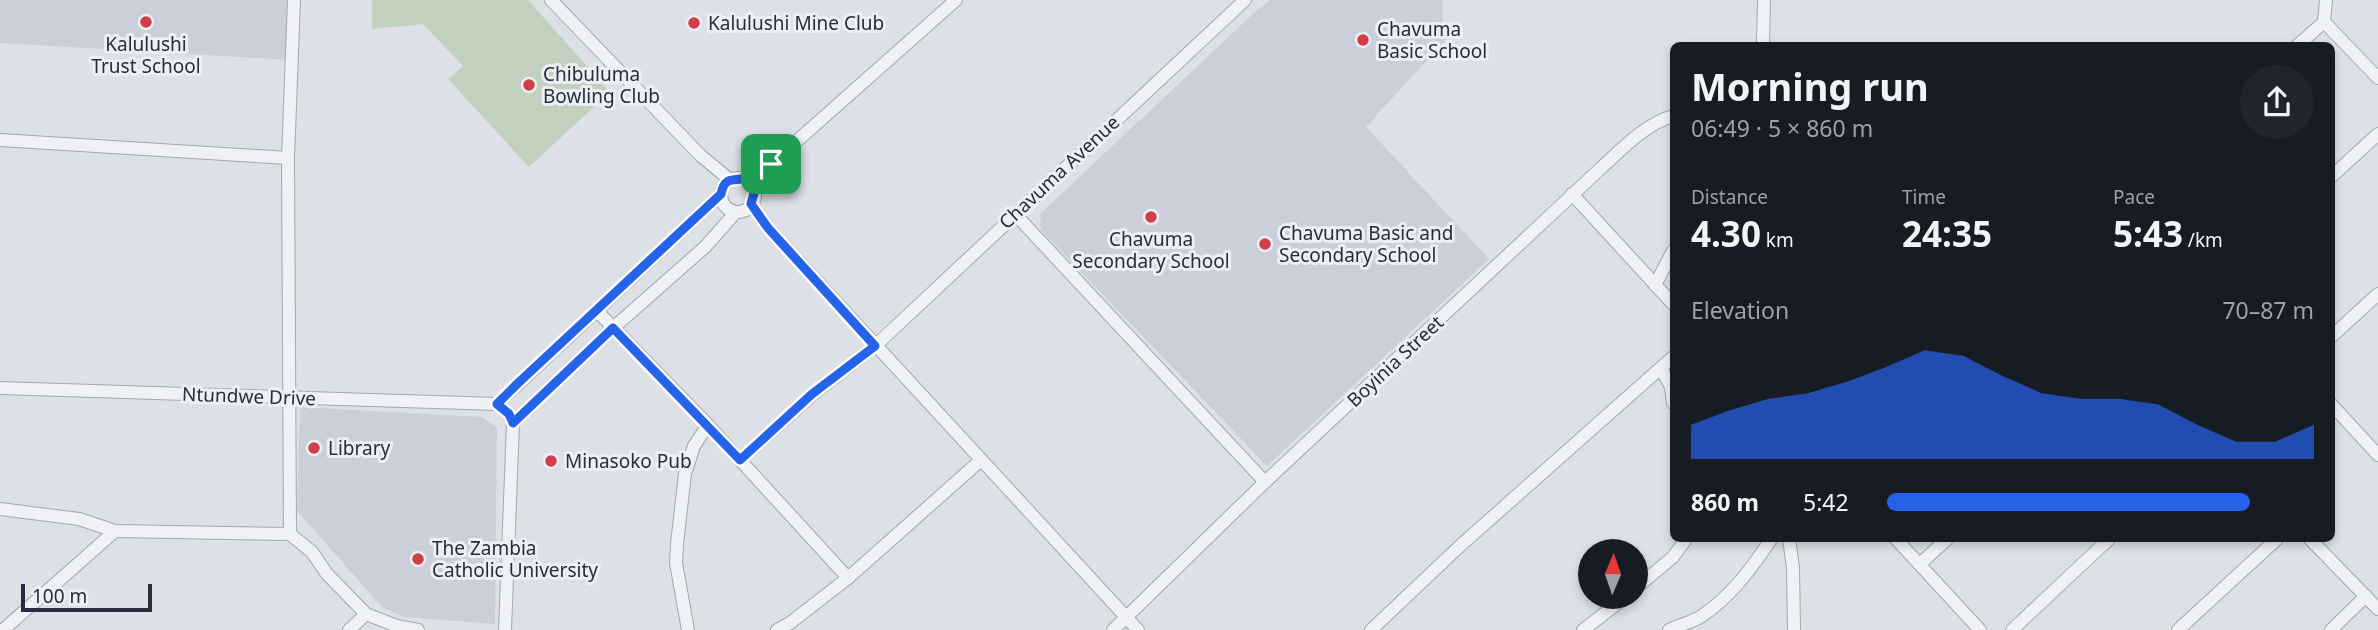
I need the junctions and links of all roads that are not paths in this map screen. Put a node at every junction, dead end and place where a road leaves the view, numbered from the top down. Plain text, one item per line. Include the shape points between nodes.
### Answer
1 (293, 0) edge
2 (551, 0) edge
3 (956, 0) edge
4 (1245, 0) edge
5 (1763, 0) edge
6 (2326, 0) edge
7 (2324, 22) junction
8 (1763, 42) edge
9 (2302, 42) edge
10 (2378, 78) edge
11 (1670, 117) edge
12 (2378, 134) edge
13 (0, 140) edge
14 (288, 158) junction
15 (771, 164) junction
16 (2335, 173) edge
17 (745, 179) junction
18 (725, 186) junction
19 (1573, 194) junction
20 (747, 205) junction
21 (1015, 214) junction
22 (1670, 257) edge
23 (1655, 285) junction
24 (2378, 293) edge
25 (1670, 301) edge
26 (596, 310) junction
27 (613, 328) junction
28 (2335, 333) edge
29 (875, 346) junction
30 (1670, 360) edge
31 (1661, 368) junction
32 (1670, 385) edge
33 (0, 388) edge
34 (288, 398) junction
35 (497, 404) junction
36 (2335, 408) edge
37 (513, 423) junction
38 (708, 425) junction
39 (2378, 455) edge
40 (740, 460) junction
41 (981, 460) junction
42 (1265, 482) junction
43 (0, 509) edge
44 (115, 531) junction
45 (290, 534) junction
46 (1684, 542) edge
47 (1769, 542) edge
48 (1789, 542) edge
49 (1899, 542) edge
50 (1944, 542) edge
51 (2106, 542) edge
52 (2274, 542) edge
53 (2313, 542) edge
54 (1920, 564) junction
55 (848, 578) junction
56 (1648, 578) edge
57 (2366, 596) junction
58 (1610, 609) edge
59 (2378, 609) edge
60 (366, 614) junction
61 (1127, 618) junction
62 (3, 630) edge
63 (349, 630) edge
64 (418, 630) edge
65 (505, 630) edge
66 (688, 630) edge
67 (777, 630) edge
68 (1113, 630) edge
69 (1138, 630) edge
70 (1371, 630) edge
71 (1583, 630) edge
72 (1669, 630) edge
73 (1794, 630) edge
74 (1980, 630) edge
75 (2012, 630) edge
76 (2178, 630) edge
77 (2330, 630) edge

1 - 14 street
2 - 18 street
3 - 15 street
4 - 21 street, Chavuma Avenue
5 - 8 street
6 - 7 street
7 - 9 street
7 - 10 street
11 - 19 street, Boyinia Street via 1636,136
12 - 16 street
13 - 14 street
14 - 34 street
15 - 17 street
15 - 20 street
17 - 18 street
17 - 20 street via 750,184
18 - 20 street via 725,206
18 - 26 street
19 - 23 street
19 - 42 street, Boyinia Street
20 - 27 street
20 - 29 street
21 - 29 street, Chavuma Avenue
21 - 42 street
22 - 23 street
23 - 25 street
24 - 28 street
26 - 27 street
26 - 35 street
27 - 37 street
27 - 38 street
29 - 40 street, Chavuma Avenue via 812,394
29 - 41 street
30 - 31 street
31 - 32 street
31 - 70 street
33 - 34 street, Ntundwe Drive
34 - 35 street, Ntundwe Drive
34 - 45 street
35 - 37 street
36 - 39 street
37 - 65 street
38 - 40 street
38 - 66 street via 694,446 685,474 677,544
40 - 55 street
41 - 55 street
41 - 61 street
42 - 61 street, Boyinia Street
43 - 44 street via 79,519
44 - 45 street
44 - 62 street
45 - 60 street via 312,552
46 - 56 street
47 - 72 street via 1717,604 1690,623
48 - 73 street
49 - 54 street
50 - 54 street
51 - 75 street
52 - 76 street
53 - 57 street
54 - 74 street
55 - 67 street
57 - 59 street
57 - 77 street
58 - 71 street
60 - 63 street
60 - 64 street
61 - 68 street, Boyinia Street
61 - 69 street

